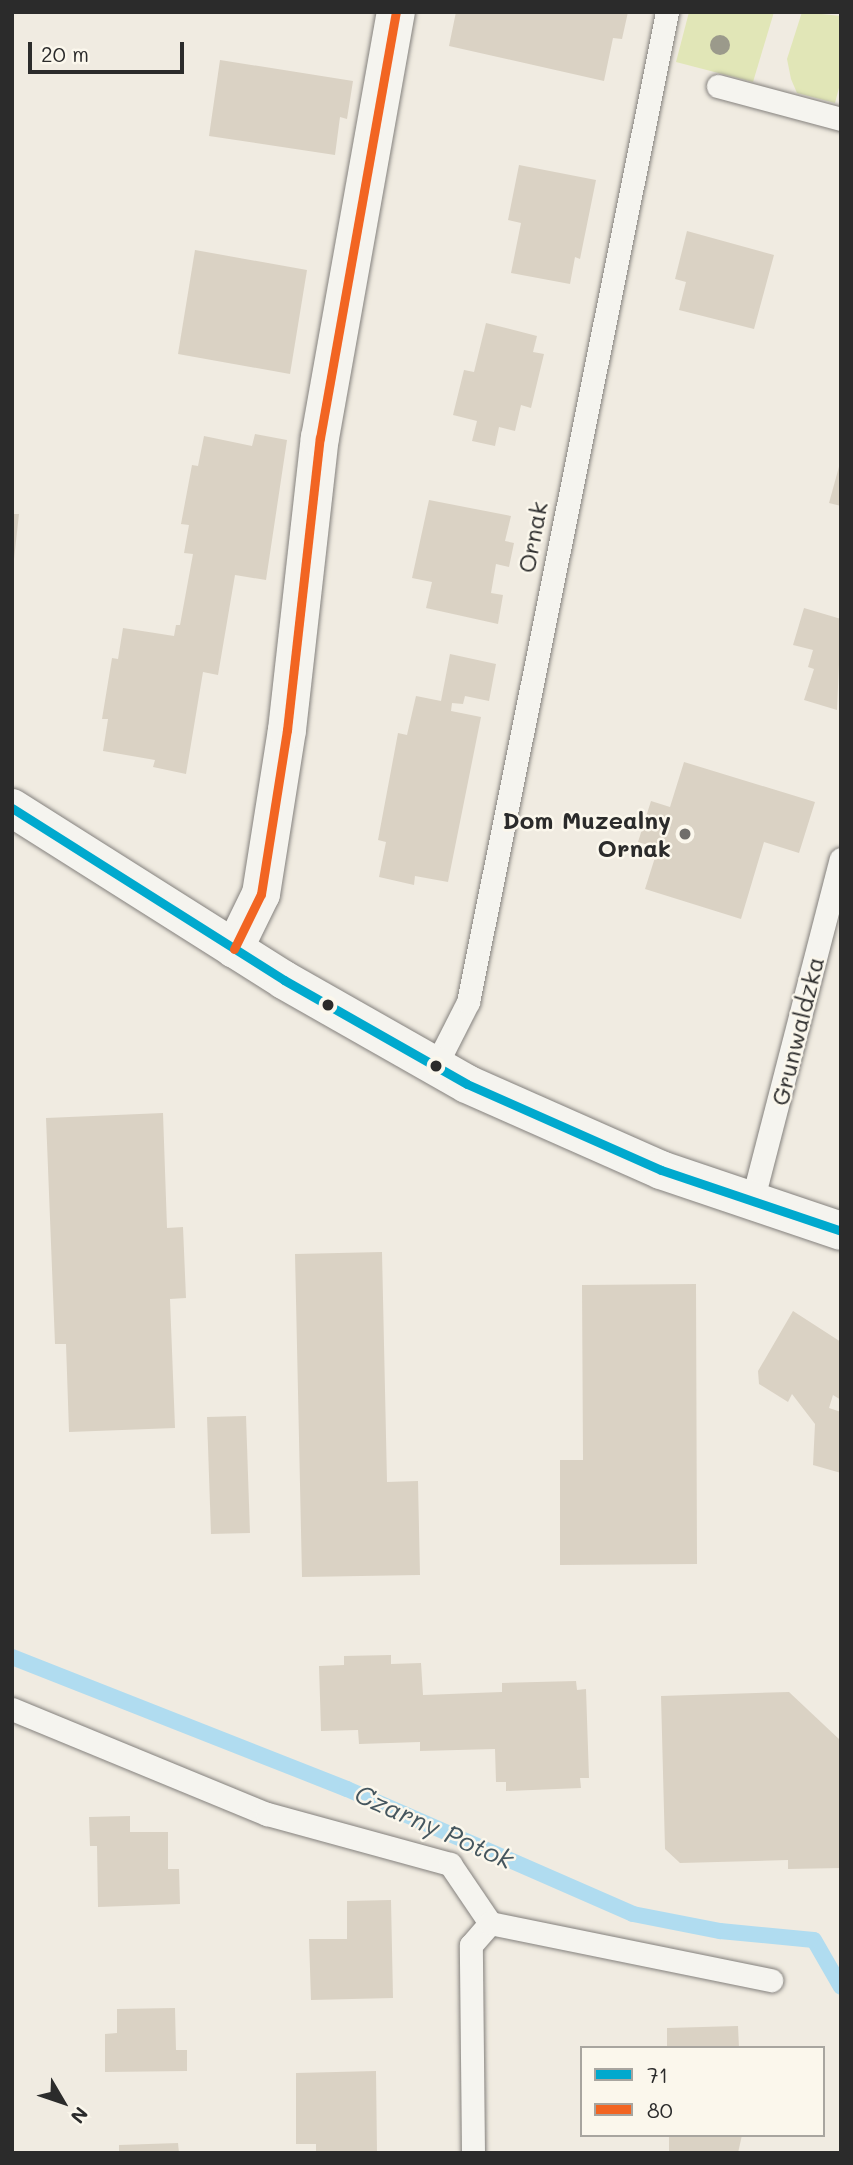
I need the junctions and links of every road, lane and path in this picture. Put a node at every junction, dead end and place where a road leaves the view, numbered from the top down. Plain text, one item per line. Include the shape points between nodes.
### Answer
1 (396, 12) edge
2 (667, 12) edge
3 (718, 86) dead end
4 (841, 119) edge
5 (12, 808) edge
6 (841, 859) edge
7 (234, 949) junction
8 (435, 1067) junction
9 (752, 1202) junction
10 (841, 1231) edge
11 (12, 1709) edge
12 (490, 1923) junction
13 (771, 1980) dead end
14 (473, 2153) edge

1 - 7 street via 320,438 287,730 261,894
2 - 8 lane, Ornak via 468,1002
3 - 4 lane
5 - 7 street
6 - 9 lane, Grunwaldzka
7 - 8 street
8 - 9 street via 601,1146
9 - 10 street
11 - 12 lane via 267,1814 450,1864
12 - 13 lane
12 - 14 lane via 471,1945

